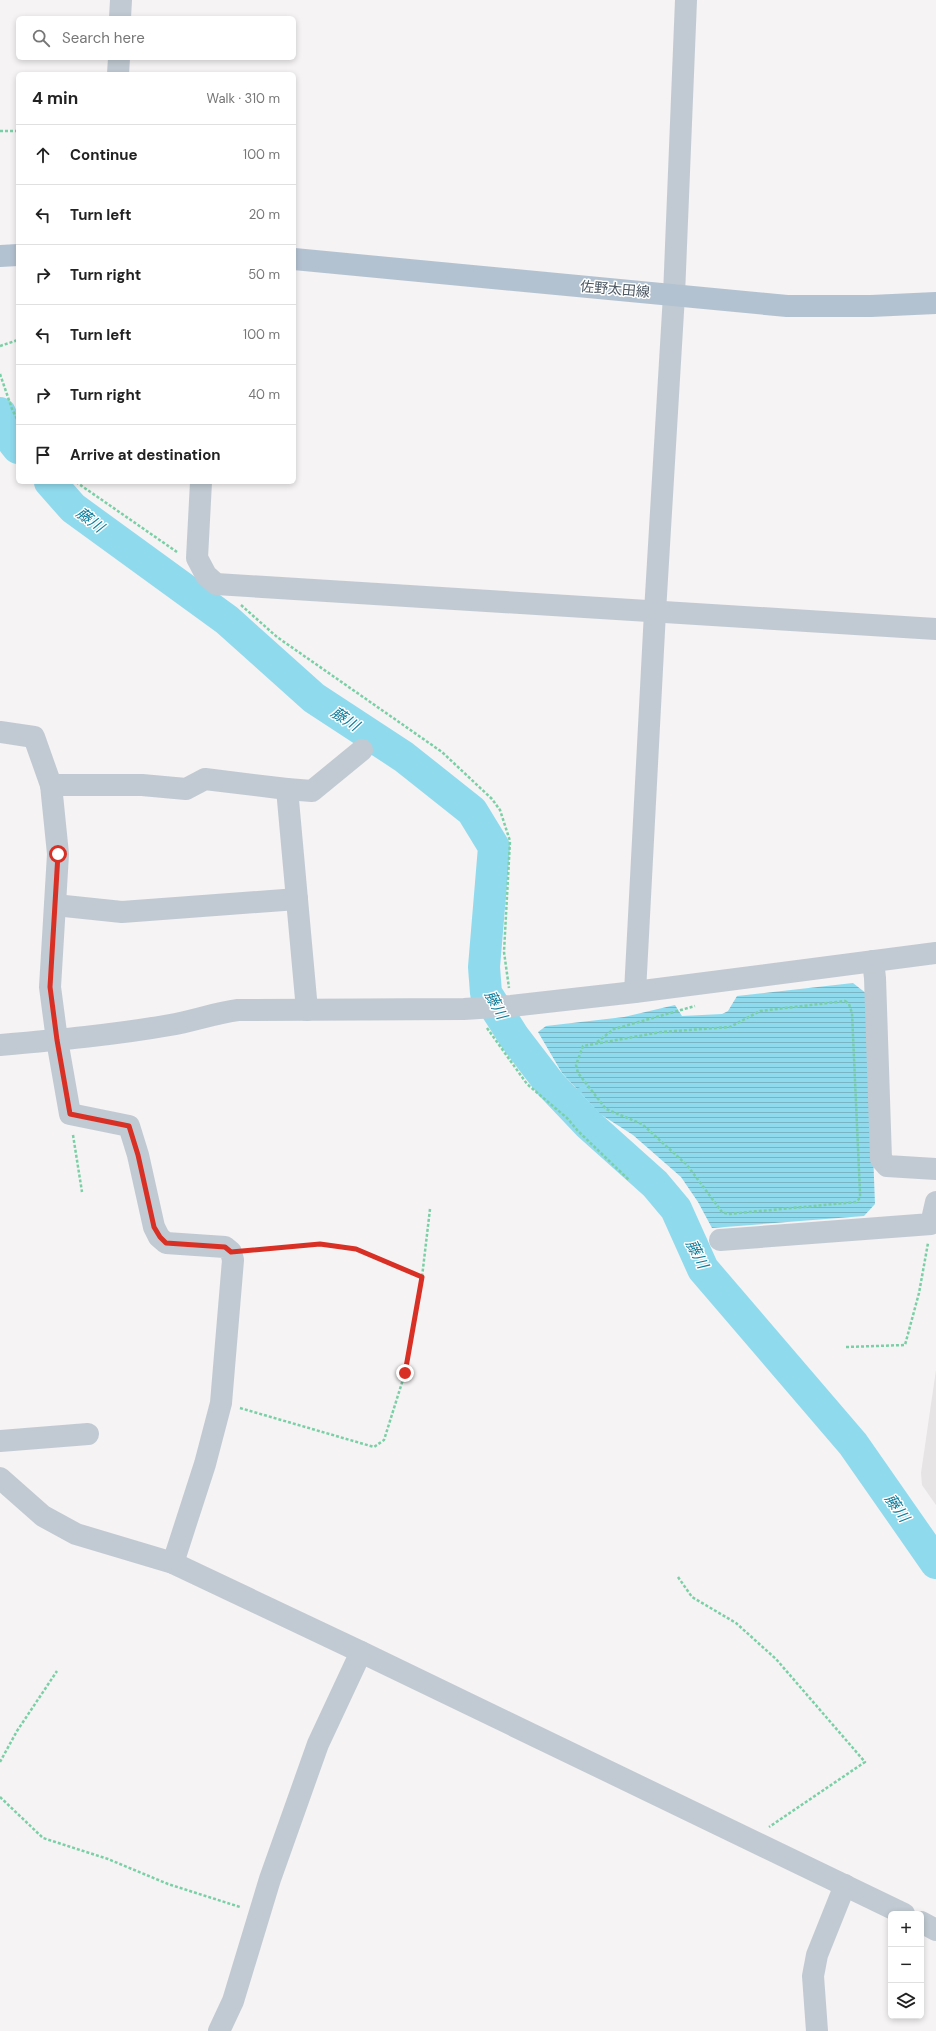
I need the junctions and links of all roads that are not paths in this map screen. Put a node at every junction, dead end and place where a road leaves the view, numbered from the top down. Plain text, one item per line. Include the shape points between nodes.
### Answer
1 (121, 0) edge
2 (686, 0) edge
3 (120, 16) edge
4 (119, 60) edge
5 (118, 72) edge
6 (16, 255) edge
7 (0, 256) edge
8 (296, 259) edge
9 (674, 295) junction
10 (936, 303) edge
11 (201, 484) edge
12 (655, 612) junction
13 (936, 629) edge
14 (0, 732) edge
15 (362, 750) dead end
16 (51, 785) junction
17 (288, 789) junction
18 (297, 899) junction
19 (55, 905) junction
20 (936, 953) edge
21 (873, 962) junction
22 (635, 992) junction
23 (307, 1010) junction
24 (57, 1040) junction
25 (0, 1045) edge
26 (936, 1169) edge
27 (936, 1202) edge
28 (720, 1240) dead end
29 (88, 1434) dead end
30 (0, 1441) edge
31 (0, 1478) edge
32 (173, 1564) junction
33 (361, 1652) junction
34 (845, 1885) junction
35 (898, 1911) edge
36 (924, 1924) edge
37 (936, 1930) edge
38 (219, 2031) edge
39 (817, 2031) edge

1 - 3 street
2 - 9 street
4 - 5 street
6 - 7 main road
8 - 9 main road, 佐野太田線
9 - 10 main road, 佐野太田線 via 787,306 856,307
9 - 12 street
11 - 12 street via 197,558 206,575 216,584
12 - 13 street
12 - 22 street
14 - 16 street via 34,737
15 - 17 street via 312,791
16 - 17 street via 142,785 186,789 205,779
16 - 19 street via 58,854
17 - 18 street
18 - 19 street via 122,912
18 - 23 street
19 - 24 street via 50,987
20 - 21 street
21 - 22 street
21 - 26 street via 876,978 882,1159 887,1166
22 - 23 street via 476,1008
23 - 24 street via 238,1010 171,1025
24 - 25 street
24 - 32 street via 70,1114 129,1126 154,1227 160,1237 166,1243 225,1247 231,1252 233,1260 221,1402 205,1464
27 - 28 street via 931,1224
29 - 30 street
31 - 32 street via 43,1516 60,1527
32 - 33 street
33 - 34 street
33 - 38 street via 318,1744 270,1879 233,2001
34 - 35 street
34 - 39 street via 813,1976
36 - 37 street

